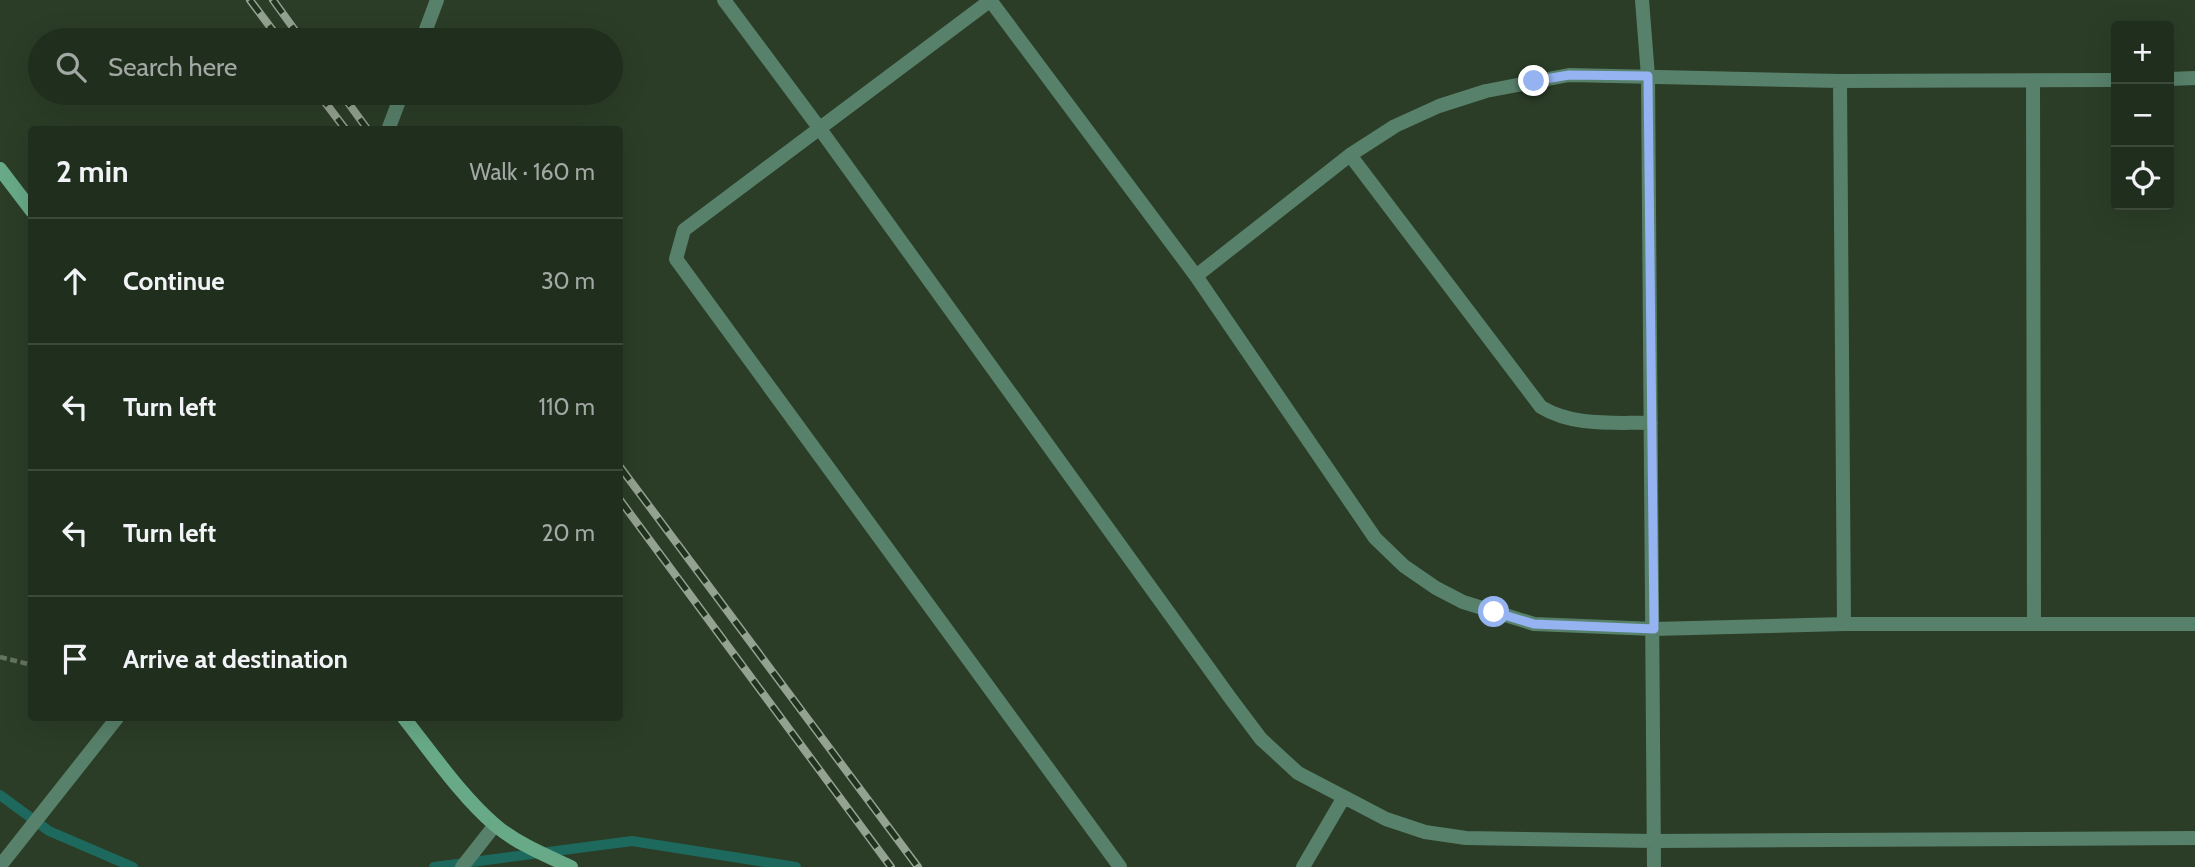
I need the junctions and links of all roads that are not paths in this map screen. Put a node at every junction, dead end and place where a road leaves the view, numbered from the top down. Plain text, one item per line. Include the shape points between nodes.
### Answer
1 (437, 0) edge
2 (724, 0) edge
3 (990, 0) edge
4 (1642, 0) edge
5 (426, 28) edge
6 (1648, 76) junction
7 (2195, 78) edge
8 (2174, 79) edge
9 (2111, 80) edge
10 (1840, 81) junction
11 (2034, 82) junction
12 (397, 105) edge
13 (390, 126) edge
14 (820, 129) junction
15 (1350, 155) junction
16 (0, 169) edge
17 (28, 206) edge
18 (1196, 276) junction
19 (1651, 423) junction
20 (2034, 623) junction
21 (1844, 624) junction
22 (2195, 624) edge
23 (1654, 629) junction
24 (115, 721) edge
25 (406, 721) edge
26 (1344, 797) junction
27 (495, 825) junction
28 (2195, 838) edge
29 (1654, 841) junction
30 (2, 866) edge
31 (462, 867) edge
32 (571, 867) edge
33 (1120, 867) edge
34 (1303, 867) edge
35 (1654, 867) edge

1 - 5 street
2 - 14 street
3 - 14 street
3 - 18 street
4 - 6 street
6 - 10 street
6 - 15 street via 1569,75 1486,91 1395,126
6 - 19 street
7 - 8 street
9 - 11 street
10 - 11 street
10 - 21 street
11 - 20 street
12 - 13 street
14 - 26 street via 1261,739 1298,773
14 - 33 street via 684,230 676,259
15 - 18 street
15 - 19 street via 1541,407 1571,421
16 - 17 main road
18 - 23 street via 1375,538 1405,566 1464,602 1534,624
19 - 23 street
20 - 21 street
20 - 22 street
21 - 23 street
23 - 29 street
24 - 30 street
25 - 27 main road
26 - 29 street via 1386,819 1425,832 1466,838
26 - 34 street
27 - 31 street
27 - 32 main road
28 - 29 street
29 - 35 street

